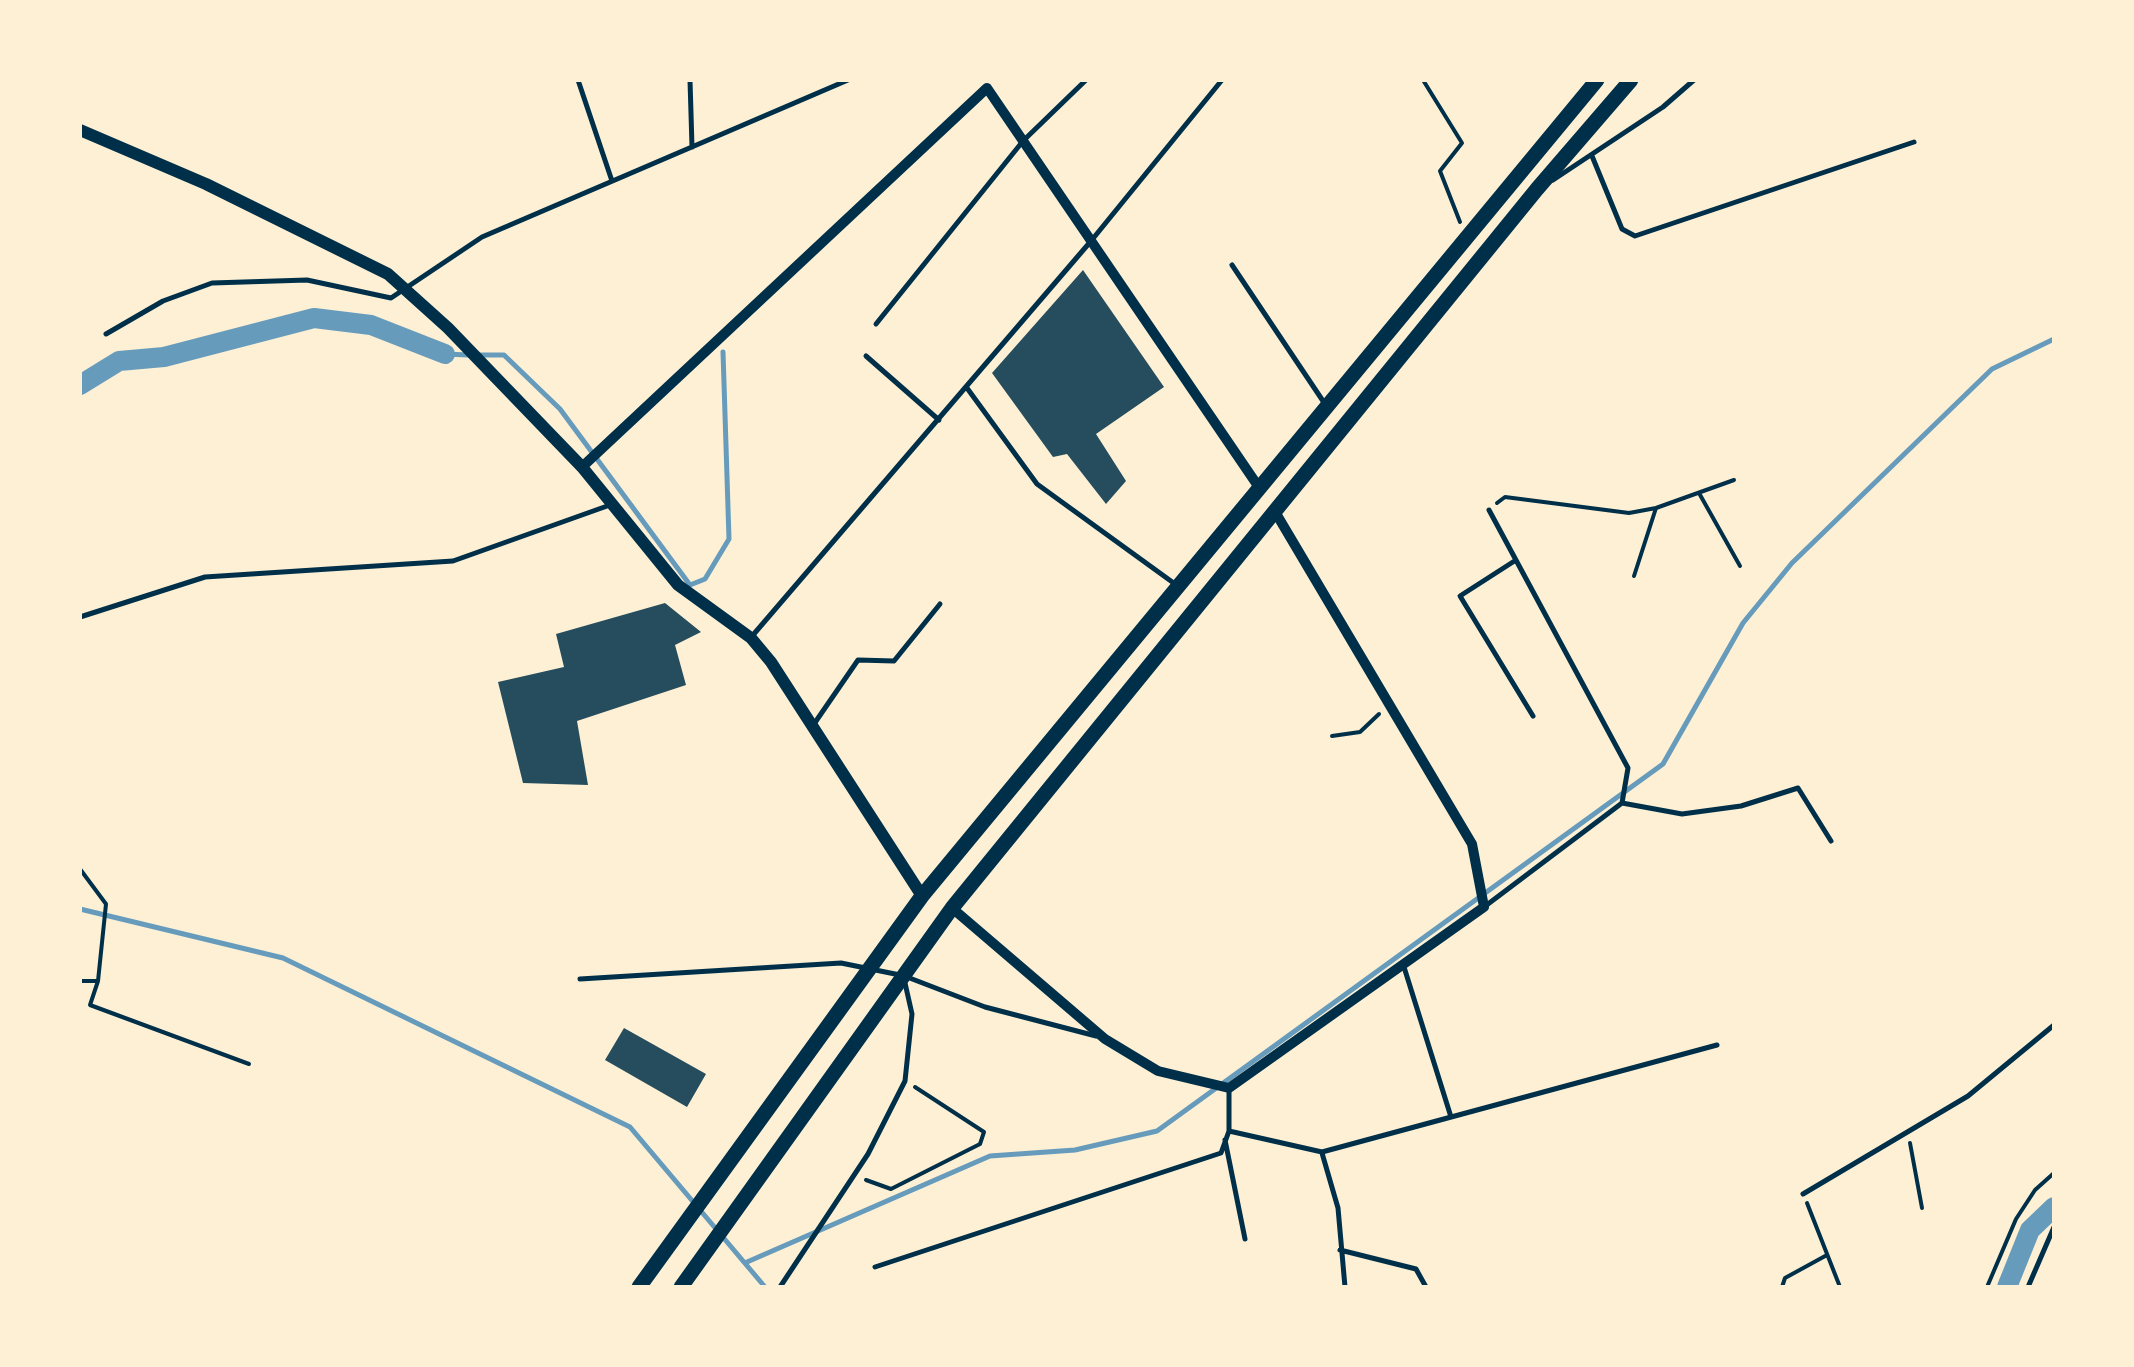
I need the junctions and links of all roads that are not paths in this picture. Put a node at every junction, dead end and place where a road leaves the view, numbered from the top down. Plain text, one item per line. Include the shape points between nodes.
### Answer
1 (578, 80) edge
2 (690, 80) edge
3 (848, 80) edge
4 (1086, 80) edge
5 (1222, 80) edge
6 (1596, 80) edge
7 (1631, 80) edge
8 (1694, 80) edge
9 (989, 84) edge
10 (80, 130) edge
11 (1023, 141) junction
12 (1914, 142) dead end
13 (692, 148) junction
14 (1592, 156) junction
15 (612, 182) junction
16 (1538, 189) junction
17 (1091, 242) junction
18 (1232, 265) dead end
19 (404, 289) junction
20 (876, 324) dead end
21 (106, 334) dead end
22 (866, 356) dead end
23 (967, 388) junction
24 (1325, 404) junction
25 (939, 420) junction
26 (586, 464) junction
27 (1258, 486) junction
28 (612, 504) junction
29 (1274, 510) junction
30 (1489, 510) road end
31 (1516, 560) junction
32 (1177, 586) junction
33 (940, 604) dead end
34 (80, 617) edge
35 (750, 638) junction
36 (1533, 716) dead end
37 (814, 724) junction
38 (1622, 802) junction
39 (1830, 842) dead end
40 (922, 896) junction
41 (1484, 907) junction
42 (952, 908) junction
43 (1404, 964) junction
44 (874, 967) junction
45 (904, 976) junction
46 (580, 980) dead end
47 (2054, 1026) edge
48 (1105, 1039) junction
49 (1717, 1045) dead end
50 (1230, 1088) junction
51 (1451, 1117) junction
52 (1229, 1131) junction
53 (1226, 1140) junction
54 (1322, 1152) junction
55 (1803, 1194) road end
56 (2054, 1227) edge
57 (1246, 1240) dead end
58 (1340, 1250) junction
59 (875, 1267) dead end
60 (639, 1287) edge
61 (681, 1287) edge
62 (780, 1287) edge
63 (1345, 1287) edge
64 (1426, 1287) edge
65 (2028, 1287) edge

1 - 15 lane
2 - 13 lane
3 - 13 lane
4 - 11 lane
5 - 17 lane
6 - 24 main road
7 - 16 main road
8 - 14 lane
9 - 11 street
9 - 26 street
10 - 19 street via 206,184 388,274
11 - 17 street
11 - 20 lane
12 - 14 lane via 1635,236 1622,229
13 - 15 lane
14 - 16 lane
15 - 19 lane via 482,237
16 - 29 main road
17 - 23 lane
17 - 27 street
18 - 24 lane
19 - 21 lane via 391,298 307,280 212,283 162,300
19 - 26 street
22 - 25 lane
23 - 25 lane
23 - 32 lane via 1037,484
24 - 27 main road
25 - 35 lane
26 - 28 street
27 - 32 main road
28 - 34 lane via 453,561 204,577
28 - 35 street via 678,584
29 - 41 street via 1472,844
29 - 42 main road
30 - 31 lane
31 - 36 lane via 1460,596
31 - 38 lane via 1628,768
32 - 40 main road
33 - 37 lane via 894,661 858,660
35 - 37 street
37 - 40 street
38 - 39 lane via 1682,814 1741,806 1798,788
38 - 41 lane
40 - 42 main road
40 - 44 main road
41 - 43 street
42 - 45 main road
42 - 48 street
43 - 50 street
43 - 51 lane
44 - 45 lane
44 - 46 lane
44 - 60 main road
45 - 48 lane via 985,1007
45 - 61 main road
45 - 62 lane via 912,1014 905,1081
47 - 55 lane via 1968,1096
48 - 50 street via 1158,1071
49 - 51 lane
50 - 52 lane
51 - 54 lane
52 - 53 lane
52 - 54 lane
53 - 57 lane
53 - 59 lane via 1221,1153
54 - 58 lane via 1338,1208
56 - 65 lane
58 - 63 lane
58 - 64 lane via 1416,1269

